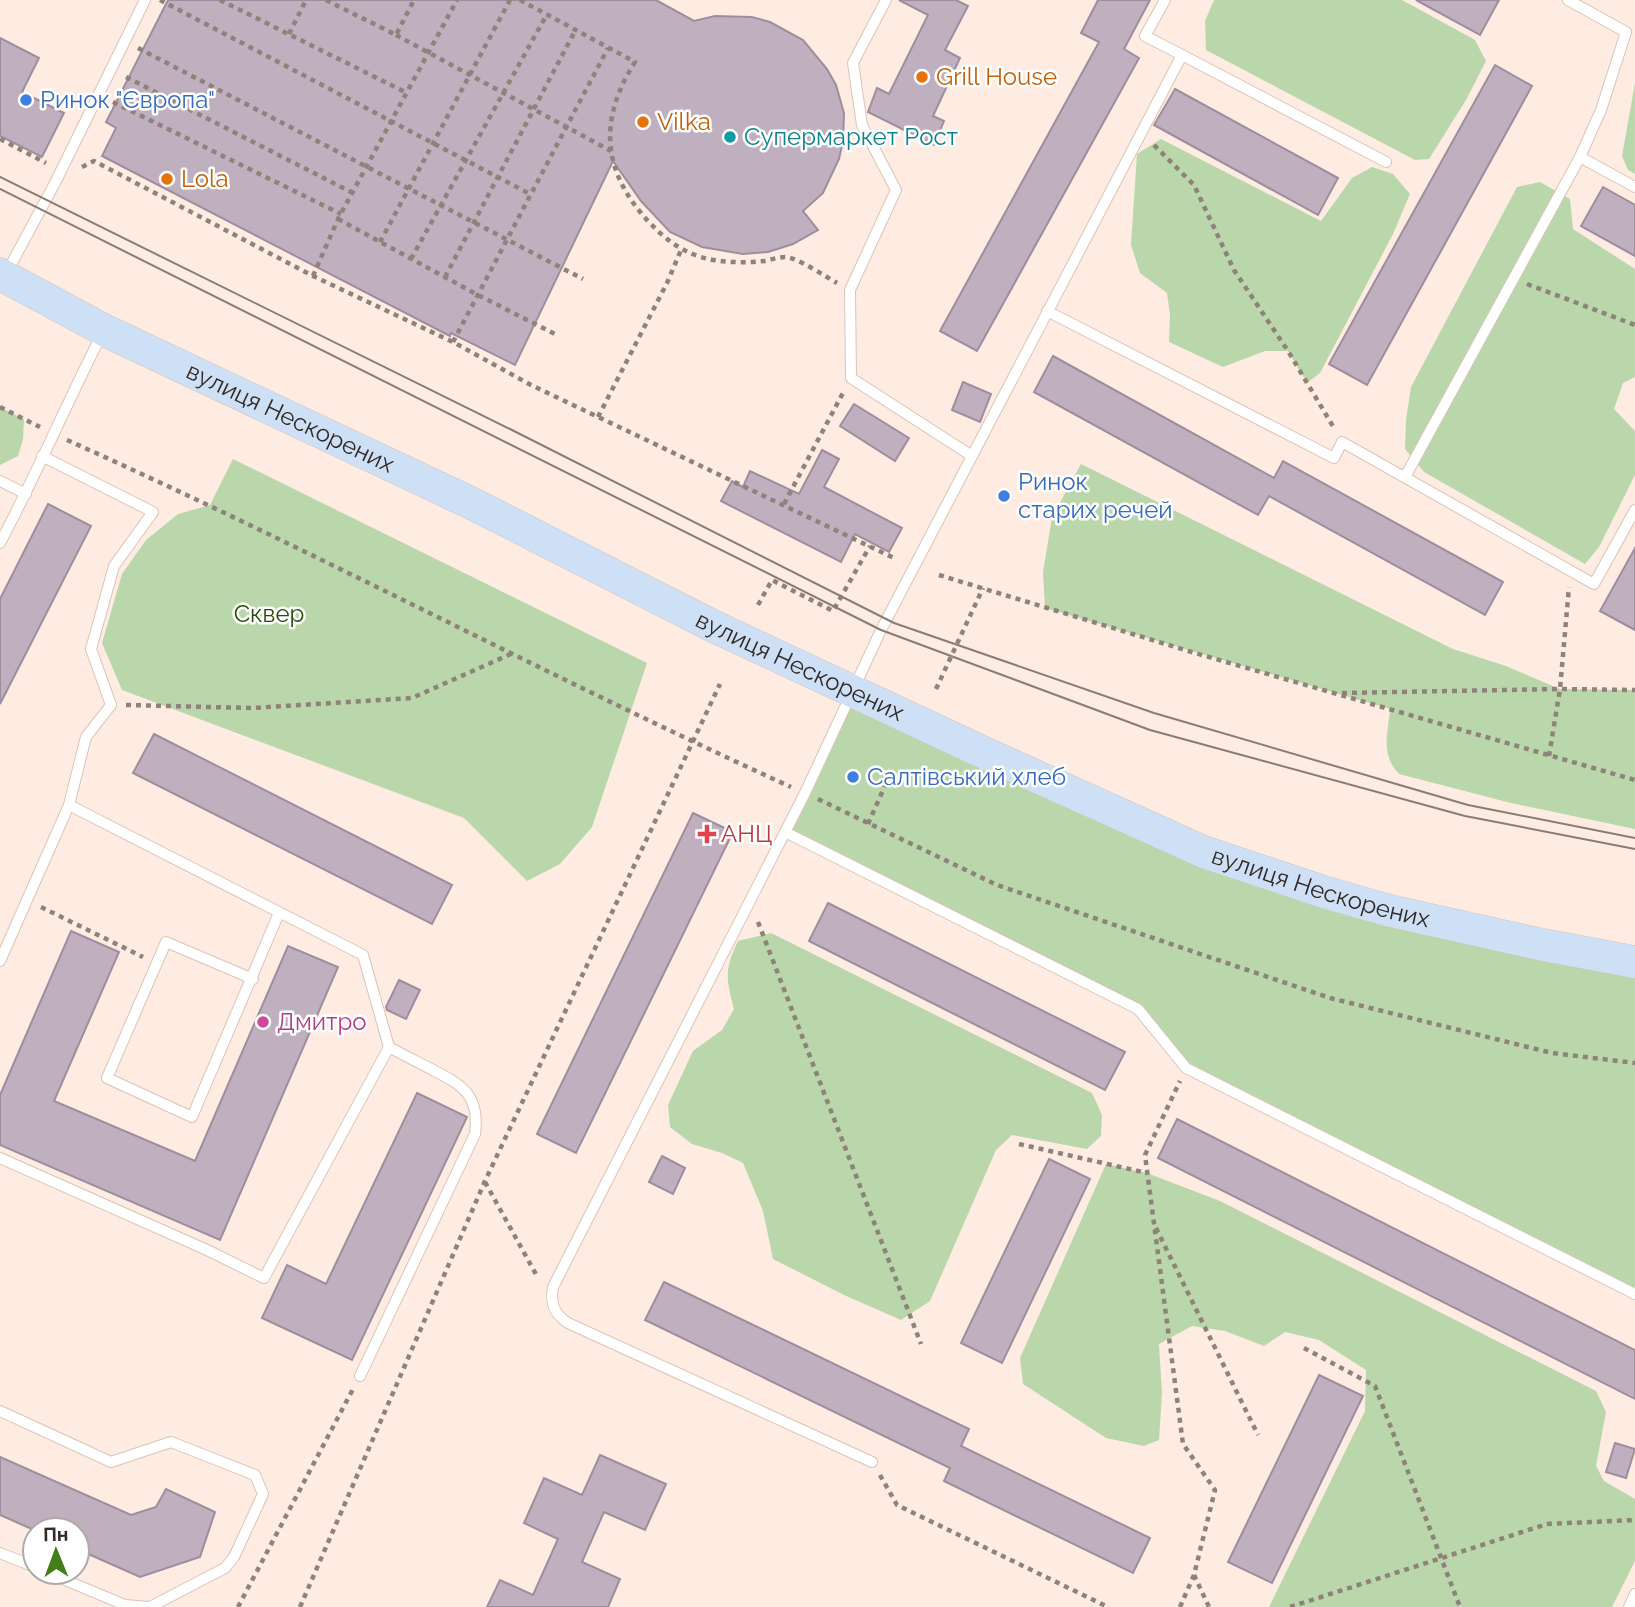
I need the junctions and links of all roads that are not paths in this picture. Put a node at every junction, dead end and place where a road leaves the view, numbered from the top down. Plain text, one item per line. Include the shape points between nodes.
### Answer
1 (145, 0) edge
2 (886, 0) edge
3 (1165, 0) edge
4 (1567, 0) edge
5 (1182, 55) junction
6 (1580, 157) junction
7 (1386, 162) dead end
8 (1635, 187) edge
9 (3, 275) edge
10 (1048, 311) junction
11 (104, 330) junction
12 (43, 456) junction
13 (972, 456) junction
14 (1405, 477) junction
15 (0, 481) edge
16 (26, 494) junction
17 (1635, 510) edge
18 (0, 542) edge
19 (853, 691) junction
20 (69, 805) junction
21 (785, 832) junction
22 (279, 913) junction
23 (0, 961) edge
24 (1635, 962) edge
25 (253, 979) junction
26 (388, 1047) junction
27 (0, 1158) edge
28 (1635, 1294) edge
29 (360, 1376) road end
30 (0, 1411) edge
31 (872, 1462) road end
32 (0, 1553) edge
33 (21, 1561) edge
34 (80, 1586) edge
35 (1635, 1594) edge
36 (150, 1607) edge
37 (1629, 1607) edge

1 - 9 lane
2 - 13 lane via 853,63 862,125 896,190 850,290 851,378
3 - 5 lane via 1145,36
4 - 6 lane via 1626,32
5 - 7 lane
5 - 10 lane
6 - 8 lane
6 - 14 lane
9 - 11 main road, вулиця Нескорених
10 - 13 lane
10 - 14 lane via 1334,458 1342,442
11 - 12 lane
11 - 19 main road, вулиця Нескорених
12 - 16 lane
12 - 20 lane via 153,512 114,566 91,649 111,705 86,737
13 - 19 lane
14 - 17 lane via 1594,584
15 - 16 lane
16 - 18 lane
19 - 21 lane
19 - 24 main road, вулиця Нескорених via 1250,869 1391,911
20 - 22 lane
20 - 23 lane
21 - 28 lane via 1138,1009 1186,1068
21 - 31 lane via 553,1287 552,1304 568,1322
22 - 25 lane
22 - 26 lane via 363,955
25 - 25 lane via 192,1117 107,1078 166,942
26 - 27 lane via 264,1278
26 - 29 lane via 457,1083 471,1099 477,1119 475,1134
30 - 36 lane via 111,1462 171,1442 255,1475 263,1494 234,1557 225,1568
32 - 33 lane
34 - 36 lane via 125,1605
35 - 37 lane

